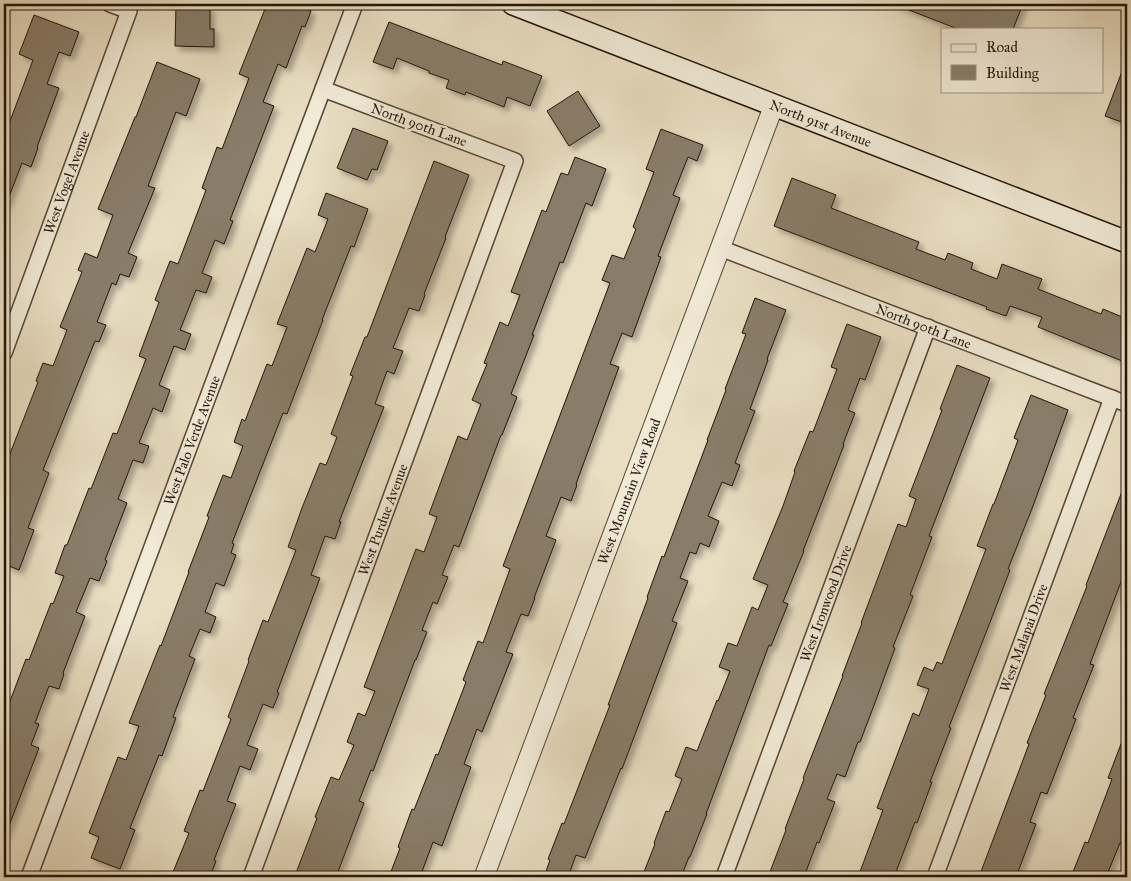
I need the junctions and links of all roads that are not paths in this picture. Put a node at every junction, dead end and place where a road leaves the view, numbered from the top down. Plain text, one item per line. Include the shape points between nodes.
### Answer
1 (110, 4) edge
2 (356, 4) edge
3 (513, 4) edge
4 (323, 89) junction
5 (774, 105) junction
6 (515, 161) joint
7 (1127, 242) edge
8 (720, 248) junction
9 (928, 327) junction
10 (4, 353) edge
11 (1112, 398) junction
12 (1127, 404) edge
13 (29, 877) edge
14 (251, 877) edge
15 (484, 877) edge
16 (724, 877) edge
17 (935, 877) edge

1 - 10 street, West Vogel Avenue via 130,11
2 - 4 street, West Palo Verde Avenue
3 - 5 main road, North 91st Avenue
4 - 6 street, North 90th Lane
4 - 13 street, West Palo Verde Avenue
5 - 7 main road, North 91st Avenue
5 - 8 street, West Mountain View Road
6 - 14 street, West Purdue Avenue
8 - 9 street, North 90th Lane
8 - 15 street, West Mountain View Road
9 - 11 street, North 90th Lane
9 - 16 street, West Ironwood Drive
11 - 12 street, North 90th Lane
11 - 17 street, West Malapai Drive

